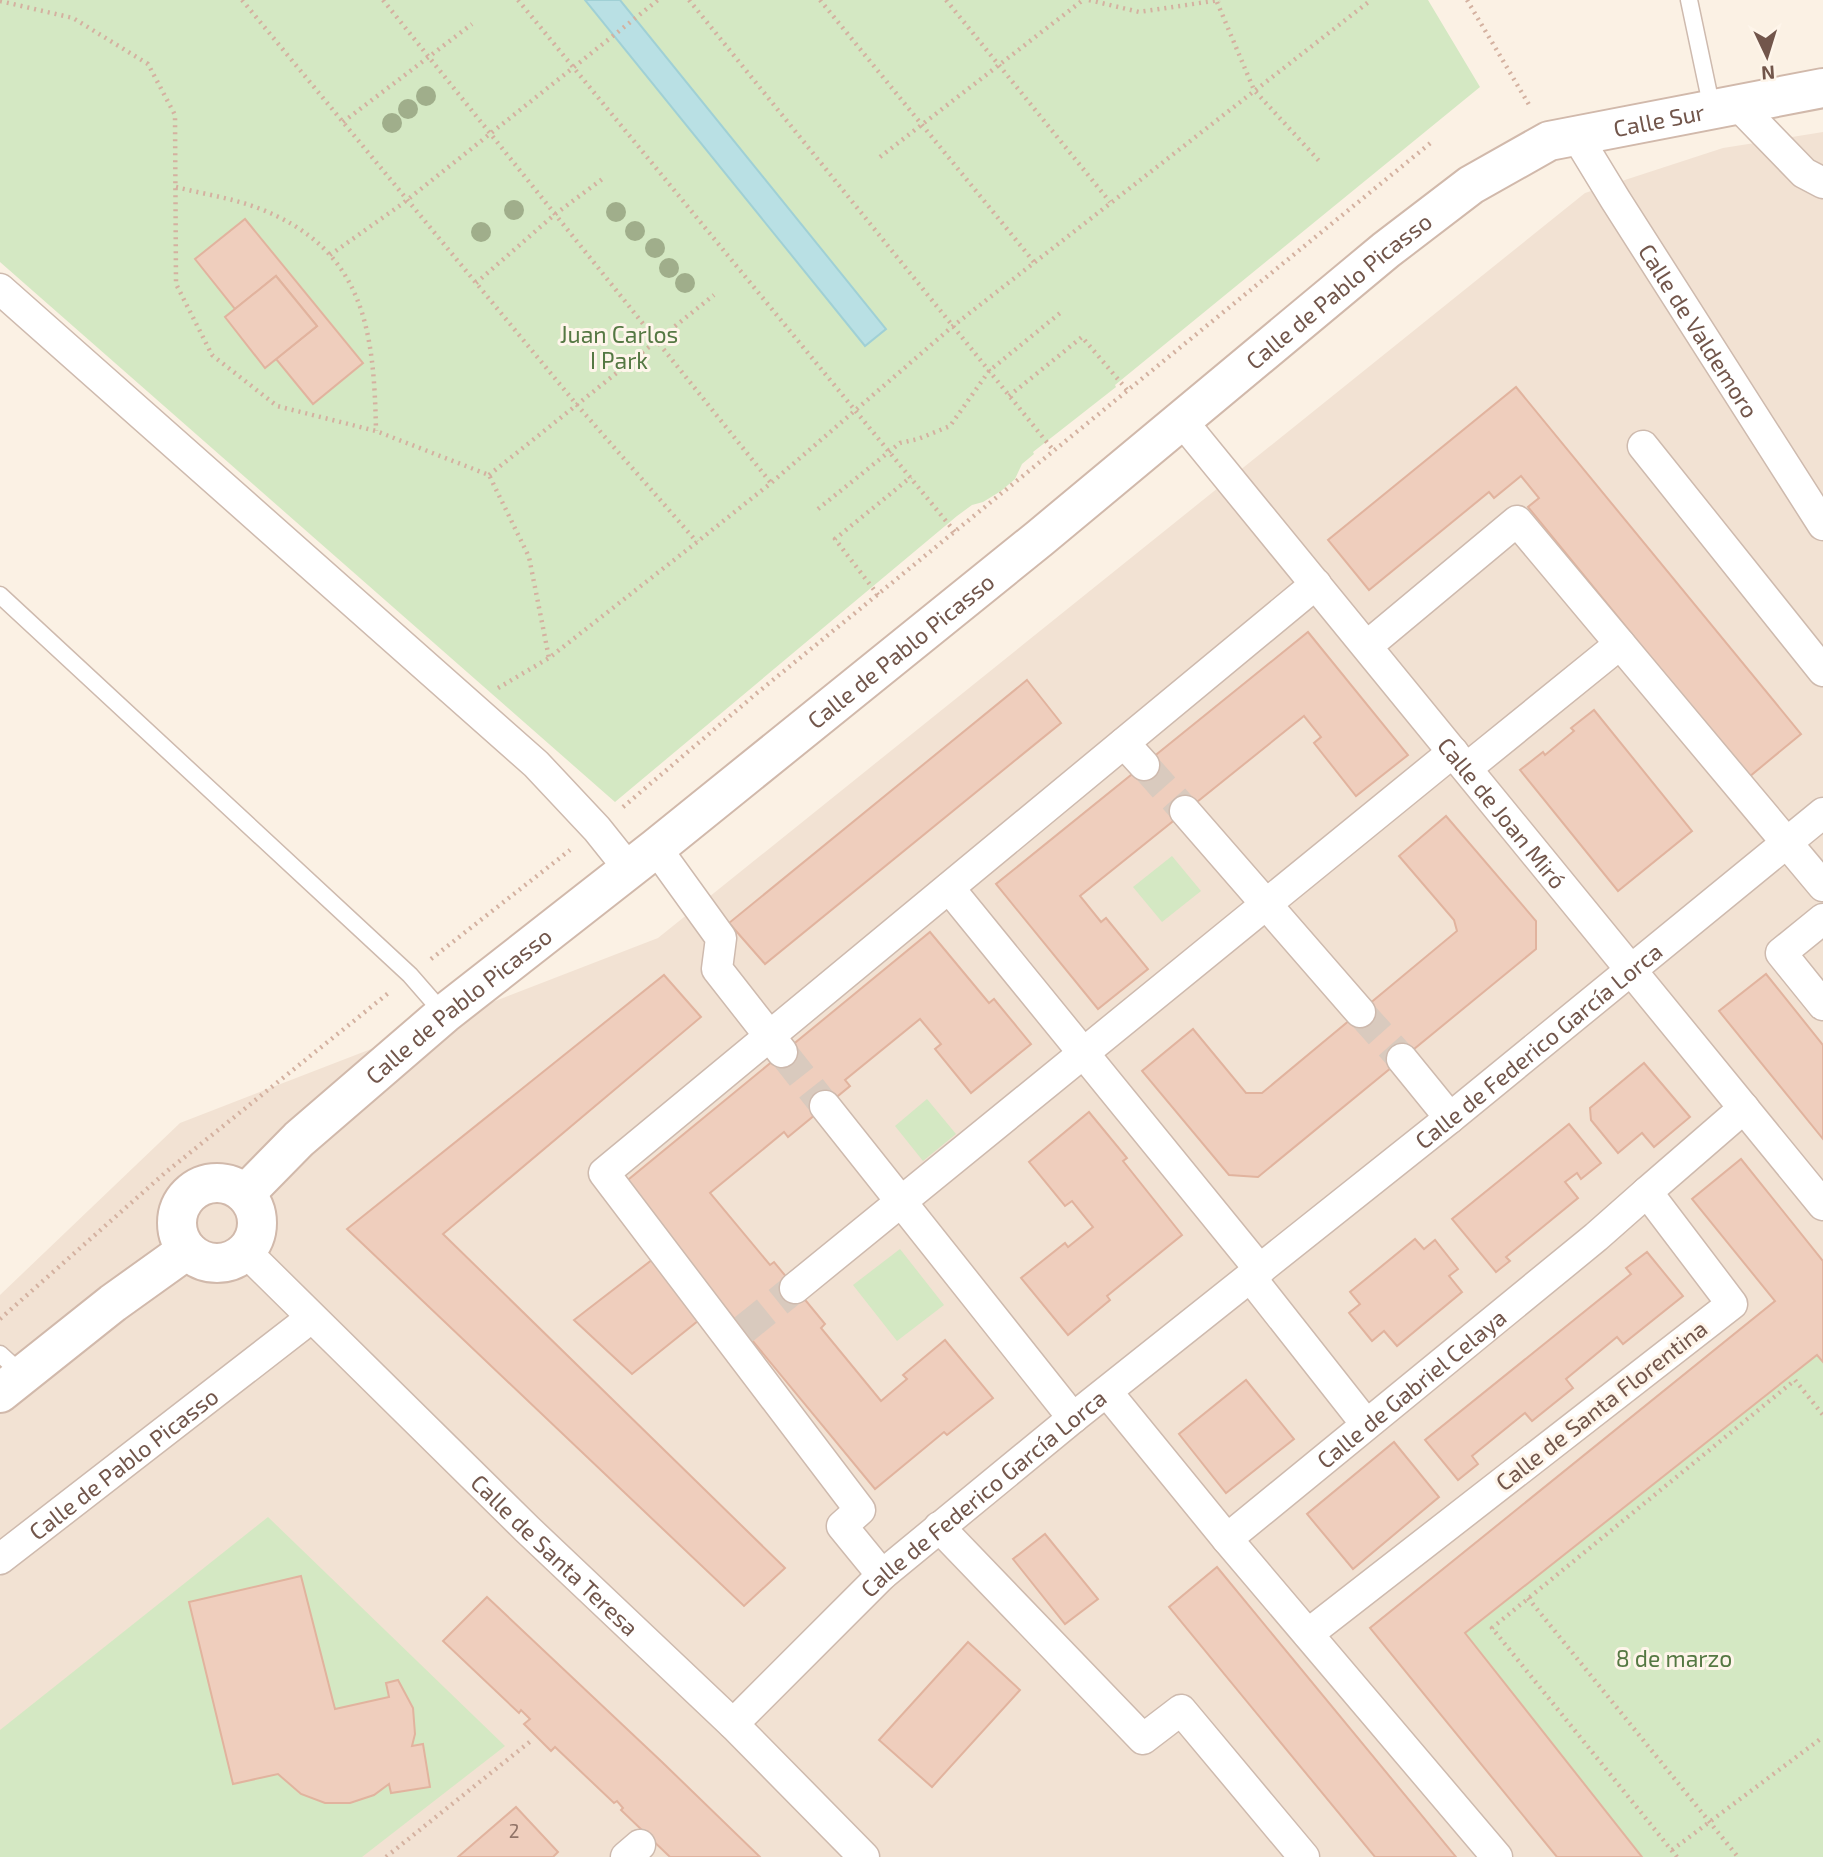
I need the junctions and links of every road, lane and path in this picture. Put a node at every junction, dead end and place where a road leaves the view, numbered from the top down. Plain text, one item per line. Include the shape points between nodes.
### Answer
1 (242, 0) edge
2 (383, 0) edge
3 (518, 0) edge
4 (657, 0) edge
5 (689, 0) edge
6 (820, 0) edge
7 (946, 0) edge
8 (1083, 0) edge
9 (1089, 0) edge
10 (1371, 0) edge
11 (1467, 0) edge
12 (1689, 0) edge
13 (0, 1) edge
14 (1219, 1) edge
15 (472, 24) dead end
16 (430, 58) junction
17 (999, 65) junction
18 (573, 67) junction
19 (1823, 88) edge
20 (1254, 90) junction
21 (1725, 107) junction
22 (343, 122) junction
23 (922, 124) junction
24 (490, 134) junction
25 (1563, 138) junction
26 (1433, 141) dead end
27 (880, 157) dead end
28 (1321, 163) dead end
29 (605, 177) dead end
30 (1823, 183) edge
31 (176, 187) junction
32 (407, 200) junction
33 (1110, 202) junction
34 (554, 215) junction
35 (330, 255) junction
36 (1034, 262) junction
37 (476, 283) junction
38 (0, 289) edge
39 (715, 295) dead end
40 (1060, 313) dead end
41 (953, 326) junction
42 (656, 341) junction
43 (989, 371) junction
44 (1128, 391) junction
45 (1009, 396) junction
46 (577, 405) junction
47 (856, 411) junction
48 (1182, 421) junction
49 (376, 431) junction
50 (1643, 446) dead end
51 (1054, 451) junction
52 (890, 452) junction
53 (489, 475) junction
54 (911, 477) junction
55 (771, 482) junction
56 (818, 509) dead end
57 (1823, 525) edge
58 (955, 532) junction
59 (697, 542) junction
60 (1316, 584) junction
61 (0, 595) edge
62 (877, 595) junction
63 (1620, 644) junction
64 (1367, 646) junction
65 (549, 658) junction
66 (1823, 670) edge
67 (494, 690) dead end
68 (1460, 760) junction
69 (1185, 811) tunnel mouth
70 (1823, 813) edge
71 (597, 829) junction
72 (1787, 843) junction
73 (643, 858) junction
74 (1823, 886) edge
75 (949, 888) junction
76 (1266, 904) junction
77 (1823, 919) edge
78 (1631, 970) junction
79 (410, 975) junction
80 (1823, 1005) edge
81 (1360, 1012) tunnel mouth
82 (444, 1014) junction
83 (776, 1045) junction
84 (1083, 1053) junction
85 (1402, 1059) tunnel mouth
86 (825, 1106) tunnel mouth
87 (1744, 1108) junction
88 (1450, 1118) junction
89 (1647, 1192) junction
90 (245, 1194) junction
91 (901, 1202) junction
92 (1823, 1205) edge
93 (187, 1250) junction
94 (245, 1251) junction
95 (1256, 1274) junction
96 (795, 1288) tunnel mouth
97 (311, 1318) junction
98 (0, 1319) edge
99 (8, 1374) edge
100 (1107, 1392) junction
101 (1823, 1415) edge
102 (1073, 1418) junction
103 (1366, 1424) junction
104 (939, 1527) junction
105 (1227, 1539) junction
106 (0, 1559) edge
107 (882, 1575) junction
108 (1528, 1598) junction
109 (1308, 1634) junction
110 (733, 1724) junction
111 (1823, 1737) edge
112 (532, 1740) dead end
113 (1710, 1822) junction
114 (1672, 1850) junction
115 (386, 1857) edge
116 (864, 1857) edge
117 (1304, 1857) edge
118 (1497, 1857) edge
119 (1677, 1857) edge
120 (1738, 1857) edge

1 - 22 path
2 - 16 path
3 - 18 path
4 - 18 path
5 - 41 path
6 - 23 path
7 - 17 path
8 - 17 path
9 - 14 path via 1139,12
10 - 20 path
11 - 25 path
12 - 21 lane
13 - 31 path via 73,18 148,64 175,115
14 - 20 path
15 - 16 path
16 - 22 path
16 - 24 path
17 - 23 path
17 - 33 path
18 - 24 path
18 - 47 path
19 - 21 main road, Calle Sur
20 - 28 path
20 - 33 path
21 - 25 main road, Calle Sur
21 - 30 street via 1804,173
22 - 32 path
23 - 27 path
23 - 36 path
24 - 32 path
24 - 34 path
25 - 48 main road, Calle de Pablo Picasso via 1471,185
25 - 57 street, Calle de Valdemoro via 1615,199
26 - 44 path
29 - 34 path
31 - 35 path via 258,208 309,235
31 - 49 path via 176,284 212,355 277,406
32 - 35 path
32 - 37 path
33 - 36 path
34 - 37 path
34 - 42 path
35 - 49 path via 358,296 366,323 375,382
36 - 41 path
37 - 46 path
38 - 71 street via 536,764
39 - 42 path
40 - 43 path
41 - 43 path
41 - 47 path
42 - 46 path
42 - 55 path
43 - 45 path
43 - 52 path via 950,426 901,443
44 - 45 path via 1082,337
44 - 51 path
45 - 51 path
46 - 53 path
46 - 59 path
47 - 52 path
47 - 55 path
48 - 60 street, Calle de Joan Miró
48 - 73 main road, Calle de Pablo Picasso
49 - 53 path
50 - 66 street
51 - 58 path
52 - 54 path
52 - 56 path
53 - 65 path via 529,557
54 - 58 path
54 - 62 path via 835,540
55 - 59 path
58 - 62 path
59 - 65 path
60 - 64 street, Calle de Joan Miró
60 - 75 street via 1134,754
61 - 79 lane
62 - 71 path
63 - 64 street via 1517,521
63 - 68 street
63 - 72 street
64 - 68 street, Calle de Joan Miró
65 - 67 path
68 - 76 street
68 - 78 street, Calle de Joan Miró
69 - 76 street
70 - 72 street, Calle de Federico García Lorca
71 - 73 street
71 - 79 path
72 - 74 street
72 - 78 street, Calle de Federico García Lorca
73 - 82 main road, Calle de Pablo Picasso
73 - 83 street via 721,938 717,969
75 - 83 street
75 - 84 street
76 - 81 street
76 - 84 street
77 - 80 street via 1781,953
78 - 87 street, Calle de Joan Miró
78 - 88 street, Calle de Federico García Lorca
79 - 82 lane
79 - 98 path via 166,1172
82 - 90 main road, Calle de Pablo Picasso via 299,1139
83 - 107 street via 604,1172 736,1336 860,1510 842,1526
84 - 91 street
84 - 95 street
85 - 88 street
86 - 91 street
87 - 89 street
87 - 92 street, Calle de Joan Miró
88 - 95 street, Calle de Federico García Lorca
89 - 103 street, Calle de Gabriel Celaya
89 - 109 street, Calle de Santa Florentina via 1732,1304
90 - 93 main road via 220,1182 194,1189 178,1211 177,1225
90 - 94 main road via 257,1216 257,1229
91 - 96 street
91 - 102 street
93 - 94 main road via 209,1262 222,1262
93 - 99 main road
94 - 97 street, Calle de Santa Teresa
95 - 100 street, Calle de Federico García Lorca
95 - 103 street
97 - 106 street, Calle de Pablo Picasso
97 - 110 street, Calle de Santa Teresa
100 - 102 street, Calle de Federico García Lorca
100 - 105 street
101 - 108 path via 1794,1380
102 - 104 street, Calle de Federico García Lorca
103 - 105 street, Calle de Gabriel Celaya
104 - 107 street, Calle de Federico García Lorca
104 - 117 street via 1143,1739 1181,1710
105 - 109 street
107 - 110 street, Calle de Federico García Lorca
108 - 113 path
108 - 114 path via 1492,1628
109 - 118 street
110 - 116 street, Calle de Santa Teresa
111 - 113 path
112 - 115 path
113 - 114 path
113 - 120 path
114 - 119 path

